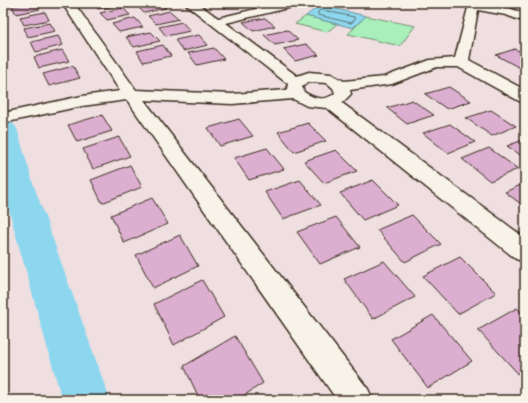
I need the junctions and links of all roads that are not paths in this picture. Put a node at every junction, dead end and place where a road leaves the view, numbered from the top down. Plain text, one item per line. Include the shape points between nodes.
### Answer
1 (68, 3) edge
2 (190, 3) edge
3 (296, 3) edge
4 (469, 5) edge
5 (525, 18) edge
6 (216, 22) junction
7 (461, 62) junction
8 (296, 88) junction
9 (336, 94) junction
10 (131, 95) junction
11 (525, 97) edge
12 (3, 118) edge
13 (525, 252) edge
14 (357, 400) edge

1 - 10 street
2 - 6 street
3 - 6 street
4 - 5 street via 509,12
4 - 7 street
6 - 8 street
7 - 9 street via 435,63
7 - 11 street
8 - 9 street via 302,99 312,102
8 - 9 street via 302,79 331,79
8 - 10 street via 232,99
9 - 13 street
10 - 12 street via 66,104
10 - 14 street

